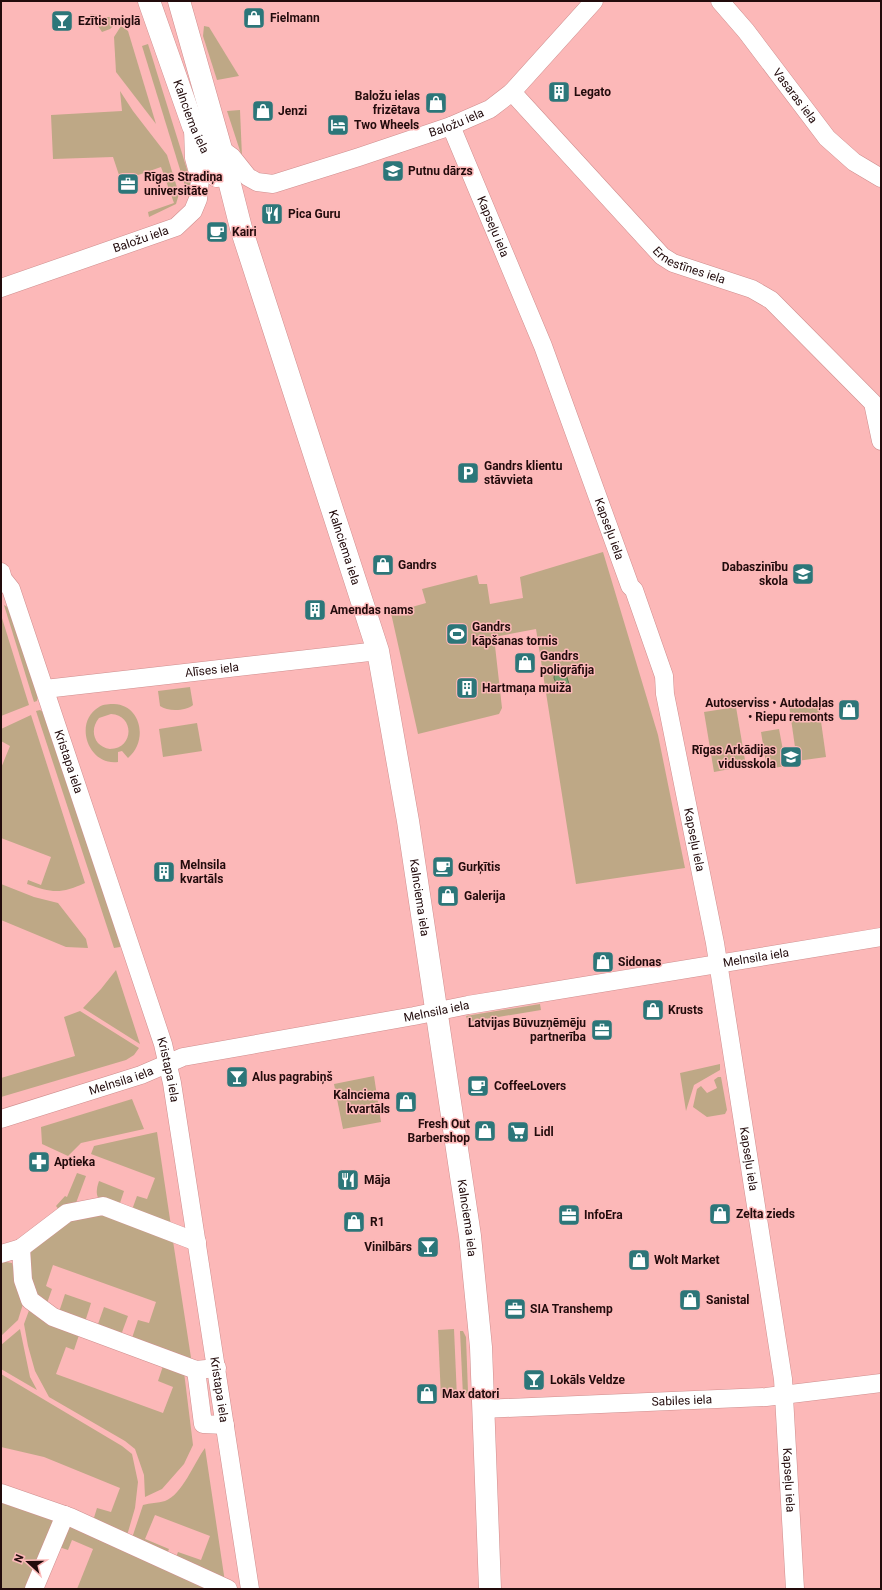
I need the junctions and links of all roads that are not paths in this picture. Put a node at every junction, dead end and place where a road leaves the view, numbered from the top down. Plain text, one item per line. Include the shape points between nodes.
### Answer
1 (149, 1) edge
2 (179, 1) edge
3 (594, 1) edge
4 (720, 1) edge
5 (512, 92) junction
6 (193, 126) junction
7 (451, 126) junction
8 (221, 149) junction
9 (881, 178) edge
10 (241, 228) junction
11 (1, 288) edge
12 (879, 420) edge
13 (881, 442) edge
14 (1, 572) edge
15 (6, 591) edge
16 (378, 651) junction
17 (45, 689) junction
18 (881, 936) edge
19 (718, 963) junction
20 (436, 1011) junction
21 (167, 1064) junction
22 (1, 1119) edge
23 (197, 1242) junction
24 (21, 1248) junction
25 (1, 1254) edge
26 (216, 1368) junction
27 (196, 1370) junction
28 (881, 1384) edge
29 (785, 1395) junction
30 (483, 1409) junction
31 (225, 1425) junction
32 (1, 1493) edge
33 (65, 1515) junction
34 (34, 1589) edge
35 (228, 1589) edge
36 (250, 1589) edge
37 (490, 1589) edge
38 (795, 1589) edge

1 - 6 main road, Kalnciema iela
2 - 8 main road, Kalnciema iela
3 - 5 street, Baložu iela
4 - 9 street, Vasaras iela via 746,31 827,138 854,162
5 - 7 street, Baložu iela via 490,109
5 - 12 street, Ernestīnes iela via 662,256 673,263 752,289 771,300 873,403
6 - 10 main road, Kalnciema iela
6 - 11 street, Baložu iela via 194,158 200,180 198,199 193,211 176,227
7 - 8 street, Baložu iela via 272,184 257,182 248,177 232,157
7 - 19 street, Kapseļu iela via 543,346 664,676 665,694
8 - 10 main road, Kalnciema iela
10 - 16 main road, Kalnciema iela
12 - 13 street, Ernestīnes iela
14 - 15 street, Kristapa iela
15 - 17 street, Kristapa iela
16 - 17 street, Alīses iela
16 - 20 main road, Kalnciema iela via 408,821
17 - 21 street, Kristapa iela
18 - 19 street, Melnsila iela
19 - 20 street, Melnsila iela
19 - 29 street, Kapseļu iela
20 - 21 street, Melnsila iela via 194,1055
20 - 30 main road, Kalnciema iela via 471,1251 481,1347
21 - 22 street, Melnsila iela via 141,1075
21 - 23 street, Kristapa iela
23 - 24 street via 103,1206 67,1213
23 - 26 street, Kristapa iela
24 - 25 street
24 - 27 street via 23,1280 30,1300 53,1317
26 - 27 street
26 - 31 street, Kristapa iela
27 - 31 street via 203,1424
28 - 29 street, Sabiles iela
29 - 30 street, Sabiles iela
29 - 38 street, Kapseļu iela
30 - 37 main road, Kalnciema iela
31 - 36 street, Kristapa iela
32 - 33 street
33 - 34 street
33 - 35 street

